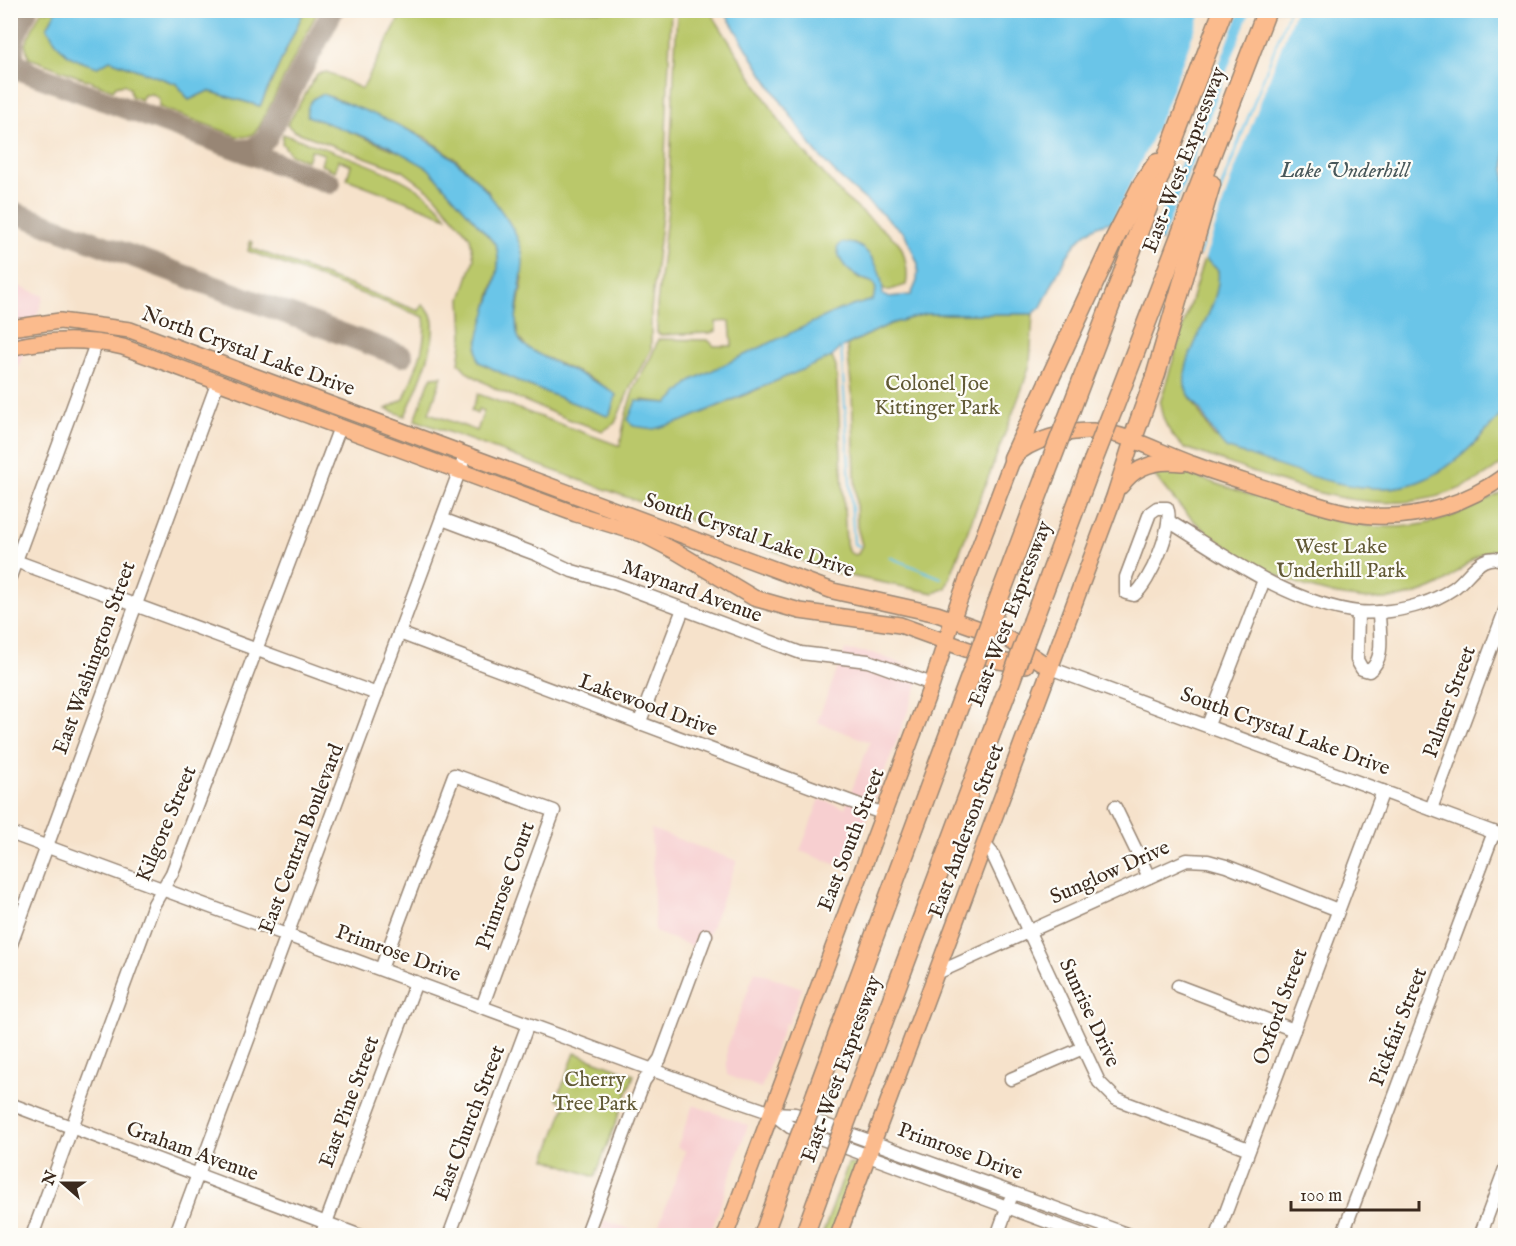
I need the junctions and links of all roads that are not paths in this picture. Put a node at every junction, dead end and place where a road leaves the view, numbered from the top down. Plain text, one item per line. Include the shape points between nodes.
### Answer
1 (1223, 10) edge
2 (1267, 10) edge
3 (1239, 82) junction
4 (1172, 142) junction
5 (10, 328) edge
6 (97, 341) junction
7 (10, 348) edge
8 (217, 384) junction
9 (340, 428) junction
10 (1132, 441) junction
11 (465, 456) junction
12 (1013, 458) junction
13 (1191, 464) junction
14 (460, 471) junction
15 (1502, 480) edge
16 (1114, 497) junction
17 (442, 519) junction
18 (1170, 522) junction
19 (14, 560) edge
20 (1506, 561) edge
21 (10, 577) edge
22 (1264, 580) junction
23 (136, 604) junction
24 (683, 609) junction
25 (1506, 609) edge
26 (1358, 612) junction
27 (1378, 612) junction
28 (953, 619) junction
29 (399, 633) junction
30 (947, 642) junction
31 (257, 648) junction
32 (1050, 668) junction
33 (932, 684) junction
34 (377, 694) junction
35 (639, 724) junction
36 (1208, 725) junction
37 (1383, 791) junction
38 (1115, 807) dead end
39 (1431, 809) junction
40 (884, 814) junction
41 (10, 833) edge
42 (1500, 835) edge
43 (985, 845) junction
44 (47, 846) junction
45 (1149, 877) junction
46 (163, 888) junction
47 (1338, 910) junction
48 (1030, 931) junction
49 (287, 934) junction
50 (706, 935) dead end
51 (10, 947) edge
52 (381, 969) junction
53 (937, 973) junction
54 (416, 982) junction
55 (1178, 986) dead end
56 (482, 1007) junction
57 (528, 1024) junction
58 (1294, 1030) junction
59 (1083, 1048) junction
60 (652, 1069) junction
61 (1011, 1079) dead end
62 (10, 1104) edge
63 (772, 1113) junction
64 (71, 1128) junction
65 (871, 1148) junction
66 (1249, 1149) junction
67 (1506, 1167) edge
68 (198, 1174) junction
69 (1013, 1192) junction
70 (1008, 1206) junction
71 (326, 1222) junction
72 (32, 1236) edge
73 (175, 1236) edge
74 (321, 1236) edge
75 (361, 1236) edge
76 (449, 1236) edge
77 (586, 1236) edge
78 (726, 1236) edge
79 (763, 1236) edge
80 (804, 1236) edge
81 (838, 1236) edge
82 (997, 1236) edge
83 (1086, 1236) edge
84 (1132, 1236) edge
85 (1217, 1236) edge
86 (1342, 1236) edge
87 (1480, 1236) edge

1 - 4 highway, East-West Expressway
2 - 3 highway, East-West Expressway
3 - 10 highway via 1156,374
3 - 80 highway, East-West Expressway, bridge
4 - 12 highway via 1142,185 1115,238
4 - 79 highway, East-West Expressway, bridge
5 - 11 main road, North Crystal Lake Drive via 60,321 130,330
6 - 7 main road, North Crystal Lake Drive via 61,340
6 - 8 main road, North Crystal Lake Drive via 123,347
6 - 19 street
8 - 9 main road, North Crystal Lake Drive
8 - 23 street, East Washington Street
9 - 14 main road, North Crystal Lake Drive
9 - 31 street, Kilgore Street
10 - 12 main road via 1108,433 1082,431 1025,447
10 - 13 main road
10 - 16 main road, East Anderson Street
11 - 14 street, East Central Boulevard
11 - 28 main road, South Crystal Lake Drive via 833,591 913,606
12 - 28 main road, East South Street
13 - 15 main road via 1324,507 1371,516 1425,512 1453,504
13 - 16 main road via 1168,462 1137,470
14 - 17 street, East Central Boulevard
14 - 30 main road, South Crystal Lake Drive via 642,534 754,598 811,613 900,625
16 - 32 main road, East Anderson Street
17 - 24 street, Maynard Avenue via 564,568
17 - 29 street, East Central Boulevard
18 - 18 street via 1167,508 1150,513 1126,577 1126,593 1134,595 1145,587
18 - 22 street
19 - 21 street
19 - 23 street
20 - 27 street via 1484,561 1455,587 1422,604
22 - 26 street
22 - 36 street
23 - 31 street
23 - 44 street, East Washington Street
24 - 33 street, Maynard Avenue via 801,652 868,661
24 - 35 street
25 - 39 street, Palmer Street
26 - 27 street
26 - 27 street via 1357,660 1362,669 1369,671 1377,666 1380,657
28 - 30 main road, East South Street
28 - 32 main road, South Crystal Lake Drive via 1008,639
29 - 34 street, East Central Boulevard
29 - 35 street, Lakewood Drive
30 - 32 main road, South Crystal Lake Drive via 999,661
30 - 33 main road, East South Street
31 - 34 street
31 - 46 street, Kilgore Street
32 - 36 street, South Crystal Lake Drive
32 - 43 main road, East Anderson Street
33 - 40 main road, East South Street
34 - 49 street, East Central Boulevard
35 - 40 street, Lakewood Drive
36 - 37 street, South Crystal Lake Drive
37 - 39 street, South Crystal Lake Drive
37 - 47 street, Oxford Street
38 - 45 street
39 - 42 street, South Crystal Lake Drive
40 - 63 main road, East South Street
41 - 44 street, Primrose Drive
42 - 86 street, Pickfair Street
43 - 48 street, Sunrise Drive
43 - 53 main road, East Anderson Street
44 - 46 street, Primrose Drive
44 - 51 street, East Washington Street
45 - 47 street, Sunglow Drive via 1187,860 1208,861
45 - 48 street, Sunglow Drive
46 - 49 street, Primrose Drive
46 - 64 street, Kilgore Street
47 - 58 street, Oxford Street
48 - 53 street, Sunglow Drive
48 - 59 street, Sunrise Drive
49 - 52 street, Primrose Drive
49 - 68 street, East Central Boulevard
50 - 60 street via 660,1059
52 - 54 street, Primrose Drive
52 - 56 street, Primrose Court via 454,775 554,811
53 - 65 main road, East Anderson Street
54 - 56 street, Primrose Drive
54 - 71 street, East Pine Street
55 - 58 street
56 - 57 street, Primrose Drive
57 - 60 street, Primrose Drive
57 - 76 street, East Church Street
58 - 66 street, Oxford Street
59 - 61 street
59 - 66 street, Sunrise Drive via 1099,1082 1116,1099
60 - 63 street, Primrose Drive
60 - 77 street via 644,1081
62 - 64 street, Graham Avenue
63 - 65 street, Primrose Drive via 790,1127
63 - 78 main road, East South Street
64 - 68 street, Graham Avenue
64 - 72 street, Kilgore Street
65 - 69 street, Primrose Drive
65 - 70 street, Primrose Drive
65 - 81 main road, East Anderson Street
66 - 85 street, Oxford Street
67 - 87 street
68 - 71 street, Graham Avenue
68 - 73 street, East Central Boulevard
69 - 70 street
69 - 84 street, Primrose Drive
70 - 82 street
70 - 83 street, Primrose Drive
71 - 74 street, East Pine Street
71 - 75 street, Graham Avenue

